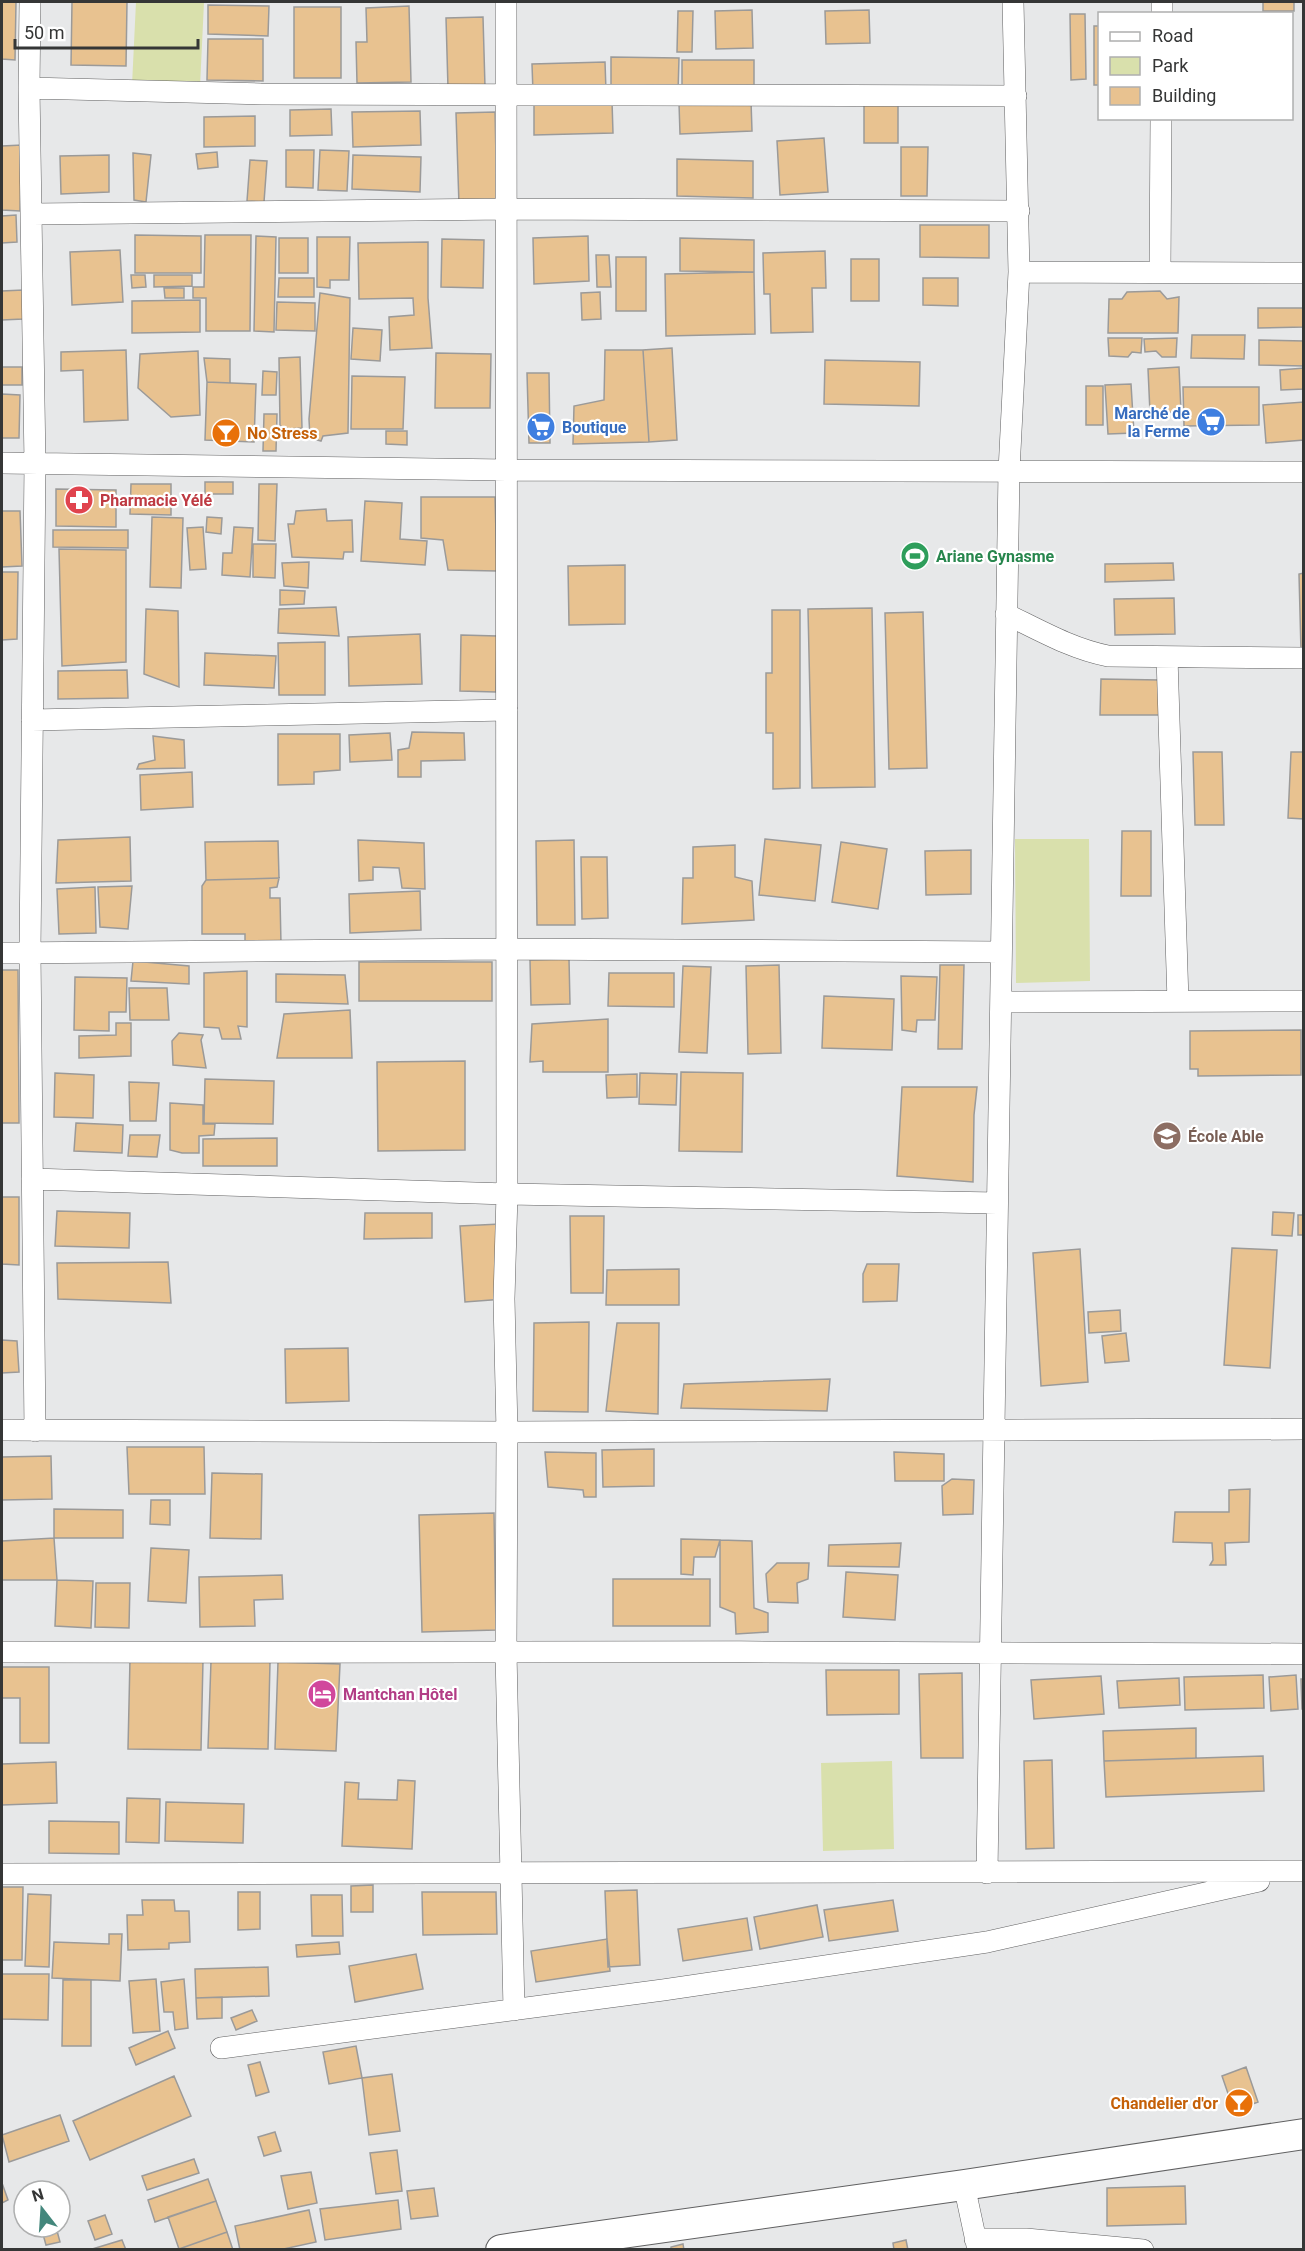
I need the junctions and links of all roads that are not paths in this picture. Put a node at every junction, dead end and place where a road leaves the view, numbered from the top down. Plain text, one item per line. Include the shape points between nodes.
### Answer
1 (30, 2) edge
2 (506, 2) edge
3 (1013, 2) edge
4 (29, 88) junction
5 (505, 95) junction
6 (1016, 96) junction
7 (1161, 120) edge
8 (508, 209) junction
9 (1019, 211) junction
10 (32, 214) junction
11 (1019, 272) junction
12 (1160, 272) junction
13 (1304, 273) edge
14 (35, 462) junction
15 (2, 463) edge
16 (507, 470) junction
17 (1009, 471) junction
18 (1304, 472) edge
19 (1006, 614) junction
20 (1167, 657) junction
21 (1304, 658) edge
22 (507, 710) junction
23 (32, 720) junction
24 (507, 949) junction
25 (30, 952) junction
26 (1001, 952) junction
27 (2, 953) edge
28 (1178, 1001) junction
29 (1304, 1001) edge
30 (1000, 1002) junction
31 (32, 1179) junction
32 (507, 1194) junction
33 (997, 1203) junction
34 (1304, 1429) edge
35 (2, 1430) edge
36 (35, 1431) junction
37 (994, 1431) junction
38 (507, 1432) junction
39 (991, 1651) junction
40 (2, 1652) edge
41 (506, 1653) junction
42 (1304, 1654) edge
43 (1301, 1871) edge
44 (987, 1873) junction
45 (2, 1874) edge
46 (510, 1874) junction
47 (514, 2010) junction
48 (221, 2048) dead end
49 (1304, 2134) edge
50 (964, 2185) junction
51 (976, 2244) edge
52 (537, 2246) edge
53 (501, 2250) edge
54 (1143, 2250) edge

1 - 4 street
2 - 5 street
3 - 6 street
4 - 5 street
4 - 10 street
5 - 6 street
5 - 8 street
6 - 9 street
7 - 12 street
8 - 9 street
8 - 10 street
8 - 16 street
9 - 11 street
10 - 14 street
11 - 12 street
11 - 17 street
12 - 13 street
14 - 15 street
14 - 16 street
14 - 23 street
16 - 17 street
16 - 22 street
17 - 18 street
17 - 19 street
19 - 20 street via 1089,653
19 - 26 street
20 - 21 street
20 - 28 street
22 - 23 street
22 - 24 street
23 - 25 street
24 - 25 street
24 - 26 street
24 - 32 street
25 - 27 street
25 - 31 street
26 - 30 street
28 - 29 street
28 - 30 street
30 - 33 street
31 - 32 street
31 - 36 street
32 - 33 street
32 - 38 street
33 - 37 street
34 - 37 street
35 - 36 street
36 - 38 street
37 - 38 street
37 - 39 street
38 - 41 street
39 - 41 street
39 - 42 street
39 - 44 street
40 - 41 street
41 - 46 street
43 - 44 street
43 - 47 street via 987,1942
44 - 46 street
45 - 46 street
46 - 47 street
47 - 48 street
49 - 50 street
50 - 51 street
50 - 52 street
51 - 54 street via 1026,2239
52 - 53 street

